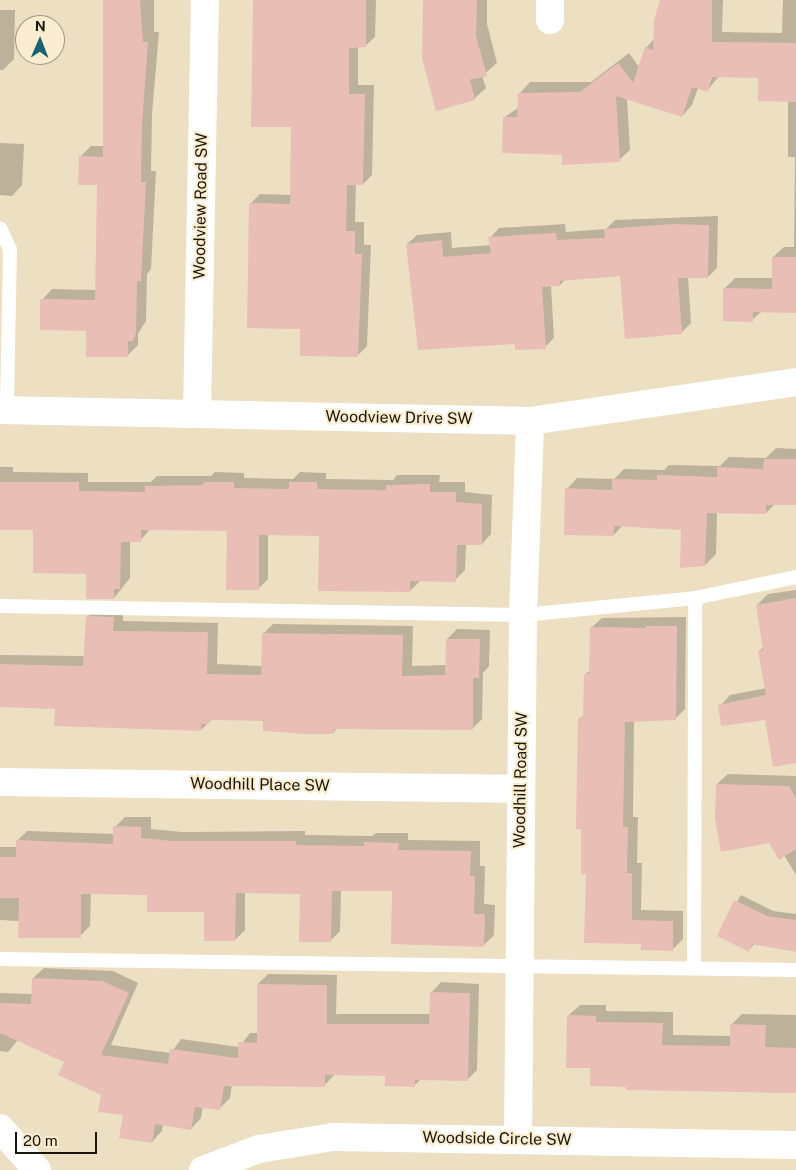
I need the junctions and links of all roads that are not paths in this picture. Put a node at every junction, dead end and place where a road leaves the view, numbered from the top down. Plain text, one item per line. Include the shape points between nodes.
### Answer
1 (205, 0) edge
2 (0, 228) edge
3 (796, 382) edge
4 (3, 410) edge
5 (197, 413) junction
6 (530, 421) junction
7 (796, 577) edge
8 (695, 598) junction
9 (0, 606) edge
10 (523, 615) junction
11 (0, 782) edge
12 (520, 788) junction
13 (0, 959) edge
14 (520, 967) junction
15 (694, 967) junction
16 (796, 970) edge
17 (0, 1128) edge
18 (518, 1139) junction
19 (796, 1145) edge
20 (37, 1170) edge
21 (203, 1170) edge

1 - 5 street, Woodview Road SW
2 - 4 lane via 10,249
3 - 6 street, Woodview Drive SW
4 - 5 street, Woodview Drive SW
5 - 6 street, Woodview Drive SW
6 - 10 street, Woodhill Road SW
7 - 8 lane
8 - 10 lane
8 - 15 lane
9 - 10 lane
10 - 12 street, Woodhill Road SW
11 - 12 street, Woodhill Place SW
12 - 14 street, Woodhill Road SW
13 - 14 lane
14 - 15 lane
14 - 18 street, Woodhill Road SW
15 - 16 lane
17 - 20 street
18 - 19 street, Woodside Circle SW
18 - 21 street, Woodside Circle SW via 333,1137 260,1149

